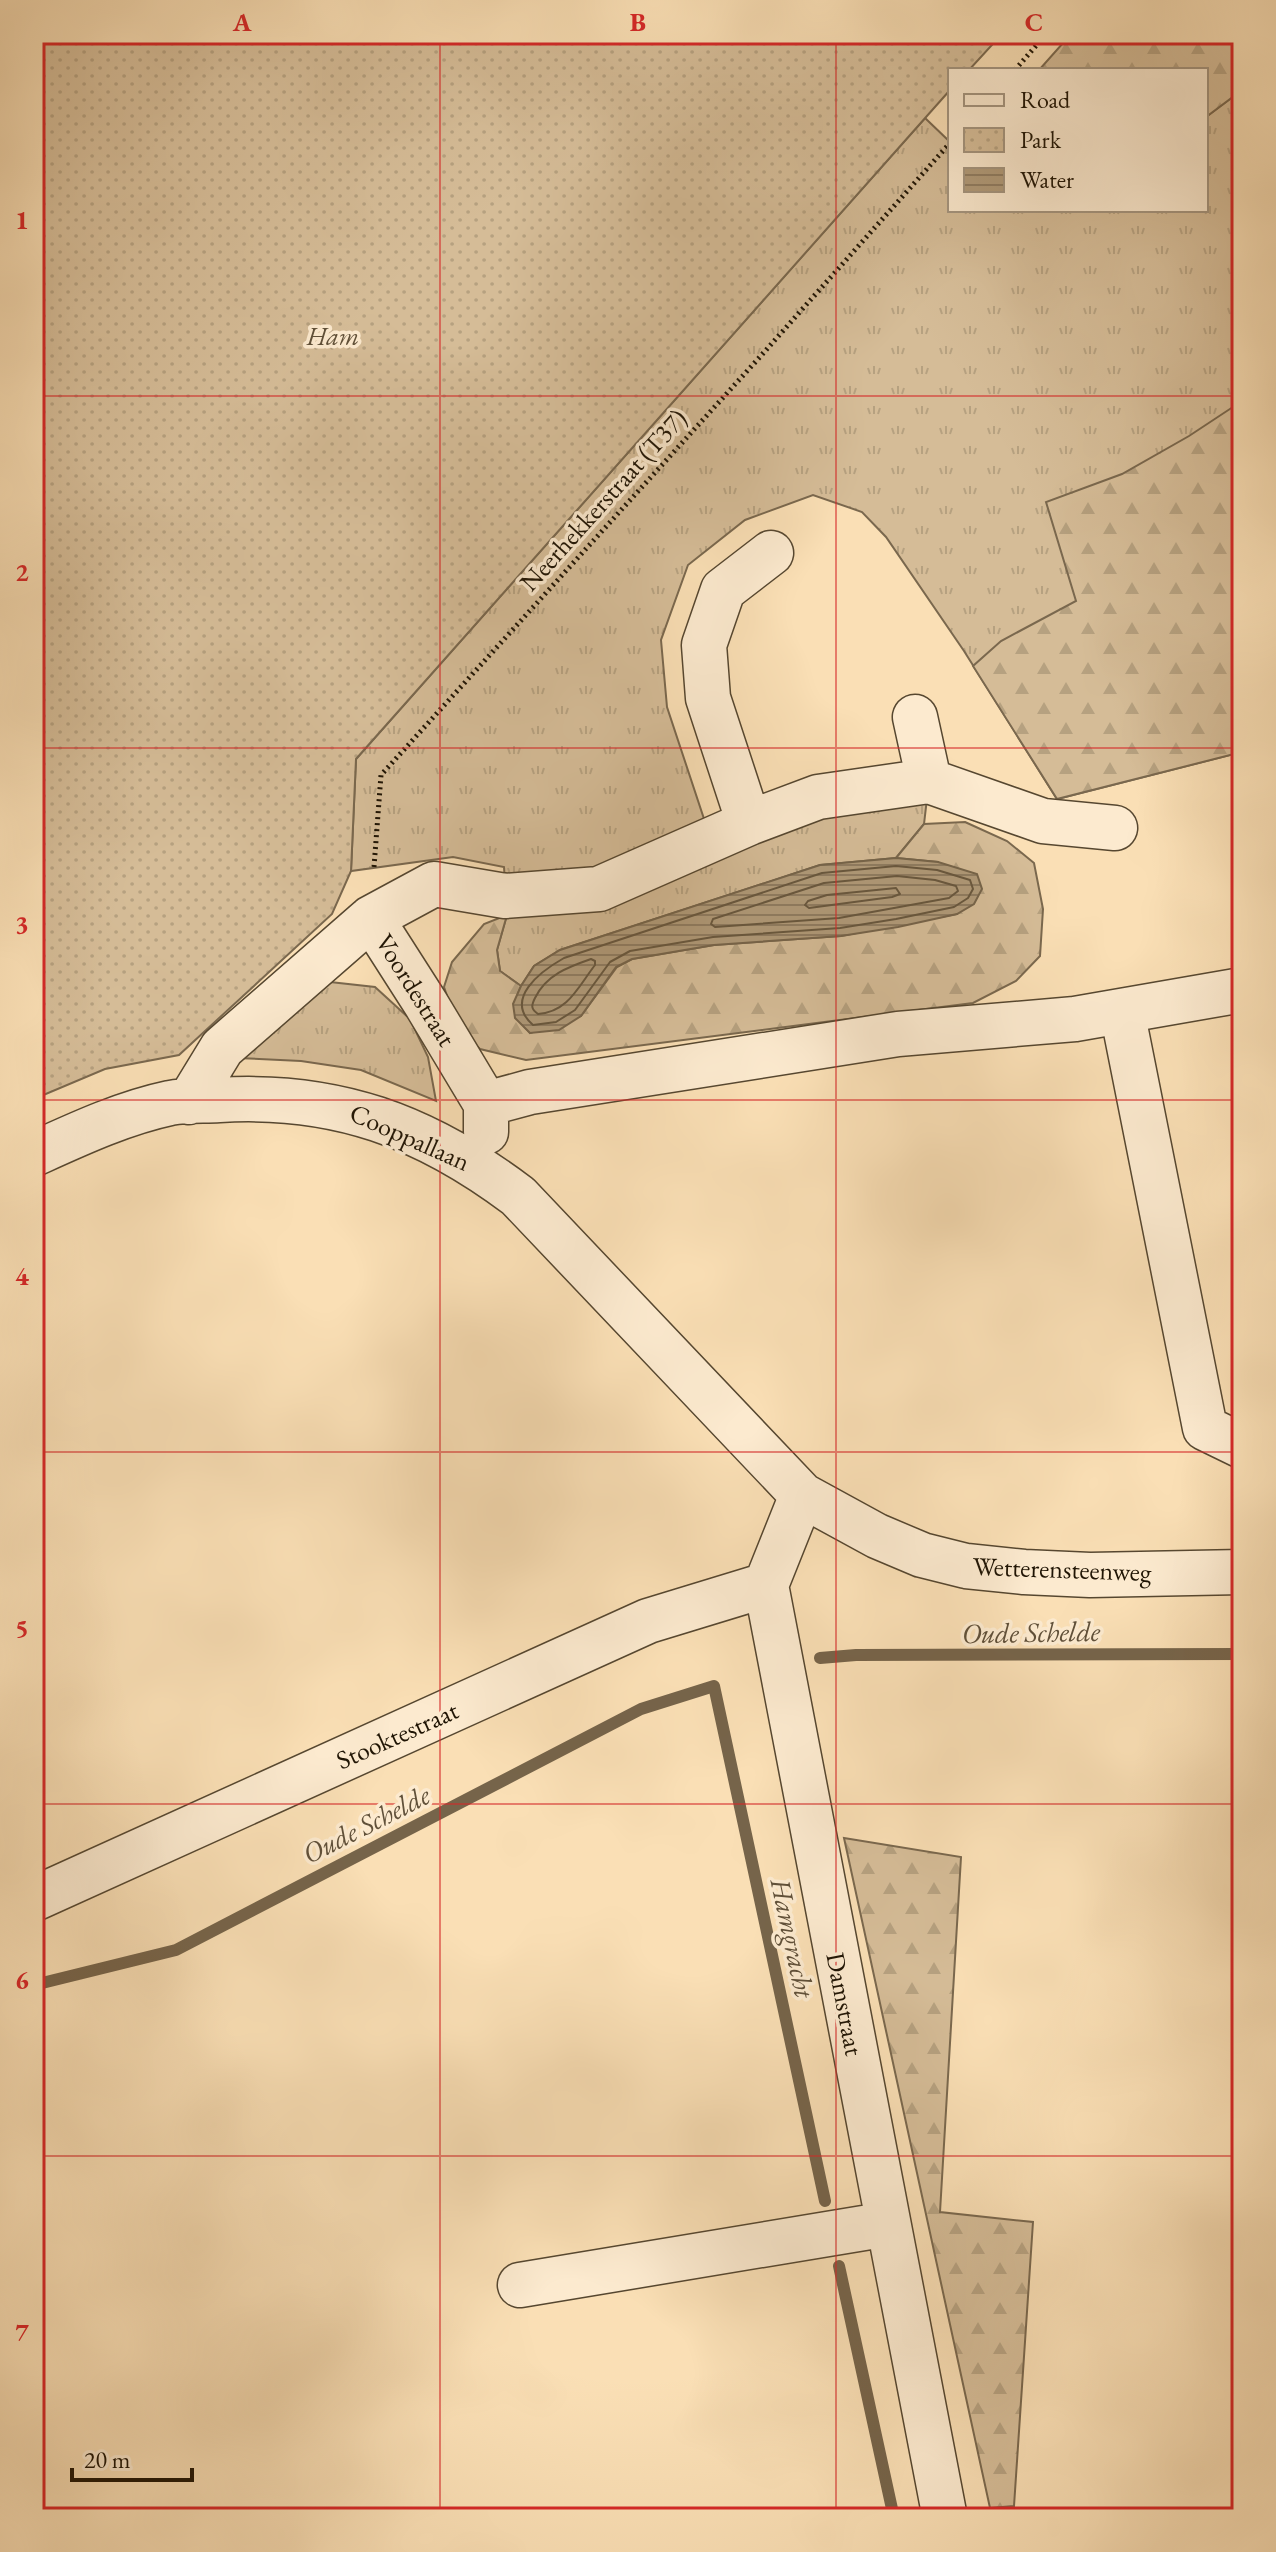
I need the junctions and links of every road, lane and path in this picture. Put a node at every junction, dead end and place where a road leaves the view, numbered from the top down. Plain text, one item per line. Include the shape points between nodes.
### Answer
1 (1046, 34) edge
2 (1017, 68) edge
3 (948, 145) edge
4 (771, 553) dead end
5 (915, 717) dead end
6 (929, 781) junction
7 (749, 823) junction
8 (1115, 828) dead end
9 (371, 918) junction
10 (1242, 990) edge
11 (1122, 1011) junction
12 (189, 1102) junction
13 (486, 1104) junction
14 (34, 1154) edge
15 (485, 1171) junction
16 (1242, 1446) edge
17 (802, 1495) junction
18 (1242, 1572) edge
19 (766, 1585) junction
20 (34, 1899) edge
21 (888, 2224) junction
22 (520, 2285) dead end
23 (945, 2518) edge

1 - 2 path
3 - 9 path, Neerhekkerstraat (T37) via 381,775
4 - 7 street via 723,590 704,645 708,698
5 - 6 street
6 - 7 street via 818,797
6 - 8 street via 1043,821
7 - 9 street via 599,889 505,896 434,884
9 - 12 street, Voordestraat via 222,1048
9 - 13 street, Voordestraat
10 - 11 street
11 - 13 street via 898,1034 530,1092
11 - 16 street via 1205,1428
12 - 14 street, Cooppallaan via 90,1129
12 - 15 street, Cooppallaan via 242,1099 338,1106 434,1143
13 - 15 street
15 - 17 street, Cooppallaan via 518,1196
17 - 18 street, Wetterensteenweg via 877,1536 966,1566 1090,1575
17 - 19 street
19 - 20 street, Stooktestraat via 648,1621
19 - 21 street, Damstraat
21 - 22 street
21 - 23 street, Damstraat

